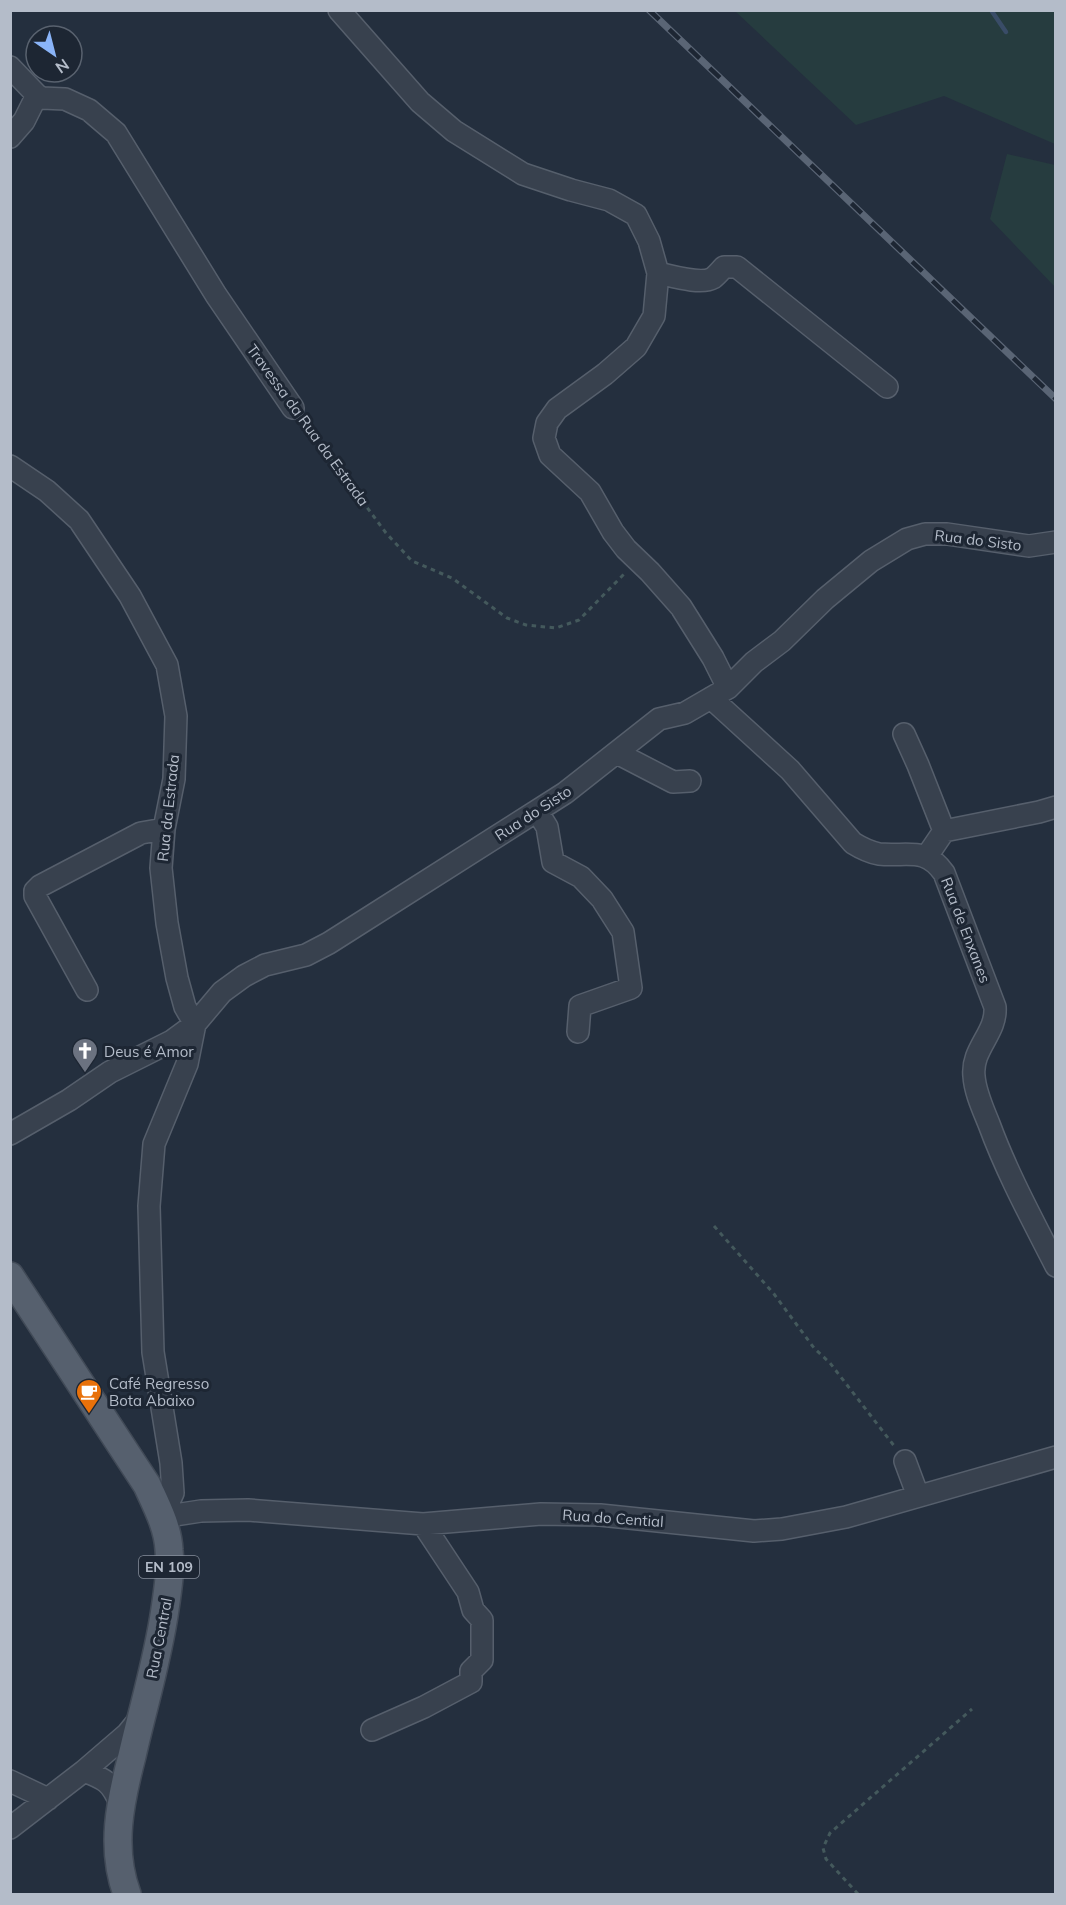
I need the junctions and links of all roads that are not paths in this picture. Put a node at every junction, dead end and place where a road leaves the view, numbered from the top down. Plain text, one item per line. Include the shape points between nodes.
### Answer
1 (339, 10) edge
2 (10, 68) edge
3 (37, 95) junction
4 (10, 137) edge
5 (658, 273) junction
6 (887, 387) dead end
7 (293, 408) road end
8 (10, 466) edge
9 (1056, 542) edge
10 (720, 693) junction
11 (904, 734) dead end
12 (617, 753) junction
13 (690, 781) dead end
14 (1056, 807) edge
15 (537, 811) junction
16 (164, 829) junction
17 (944, 831) junction
18 (927, 856) junction
19 (87, 990) dead end
20 (195, 1024) junction
21 (578, 1032) dead end
22 (10, 1134) edge
23 (1056, 1266) edge
24 (10, 1276) edge
25 (1056, 1457) edge
26 (905, 1461) road end
27 (918, 1496) junction
28 (162, 1517) junction
29 (423, 1524) junction
30 (141, 1718) junction
31 (372, 1730) dead end
32 (84, 1771) junction
33 (10, 1780) edge
34 (48, 1799) junction
35 (120, 1803) junction
36 (10, 1828) edge
37 (127, 1894) edge

1 - 5 street via 420,102 454,131 523,174 609,200 636,215
2 - 3 street
3 - 4 street via 24,121
3 - 7 street, Travessa da Rua da Estrada via 65,99 89,110 116,133 216,295
5 - 6 street via 701,280 712,279 724,267 736,267
5 - 10 street via 654,316 636,347 557,409 547,423 544,438 550,455 590,492 613,532 681,607 713,658
8 - 16 street, Rua da Estrada via 47,491 79,520 130,596 167,665 176,716 174,779
9 - 10 street, Rua do Sisto via 1029,546 947,534 907,539 862,568
10 - 12 street, Rua do Sisto via 684,713 659,719
10 - 18 street via 853,843 879,854
11 - 17 street
12 - 13 street via 673,782
12 - 15 street, Rua do Sisto
14 - 17 street
15 - 20 street, Rua do Sisto via 329,943 306,955 265,964 244,976 222,992
15 - 21 street via 547,827 553,862 581,877 602,899 623,932 631,988 580,1006
16 - 19 street via 141,833 35,891
16 - 20 street, Rua da Estrada via 161,868 167,922 185,1007
17 - 18 street
18 - 23 street, Rua de Enxanes via 945,873 995,1007 992,1029 974,1063 979,1097 997,1145
20 - 22 street, Rua do Sisto
20 - 28 street via 188,1064 154,1144 149,1206 153,1352 173,1493
24 - 28 main road, Rua Central / EN 109 via 147,1485
25 - 27 street, Rua do Cential
26 - 27 street
27 - 29 street, Rua do Cential via 846,1517 754,1531 553,1514
28 - 29 street, Rua do Cential via 248,1510
28 - 30 main road, Rua Central / EN 109 via 169,1548 169,1586 159,1652
29 - 31 street via 482,1620 482,1660 471,1671 471,1682
30 - 32 street
30 - 35 main road, Rua Central / EN 109
32 - 34 street
32 - 35 street via 104,1779 114,1788
33 - 34 street
34 - 36 street
35 - 37 main road, Rua Central / EN 109 via 117,1840

